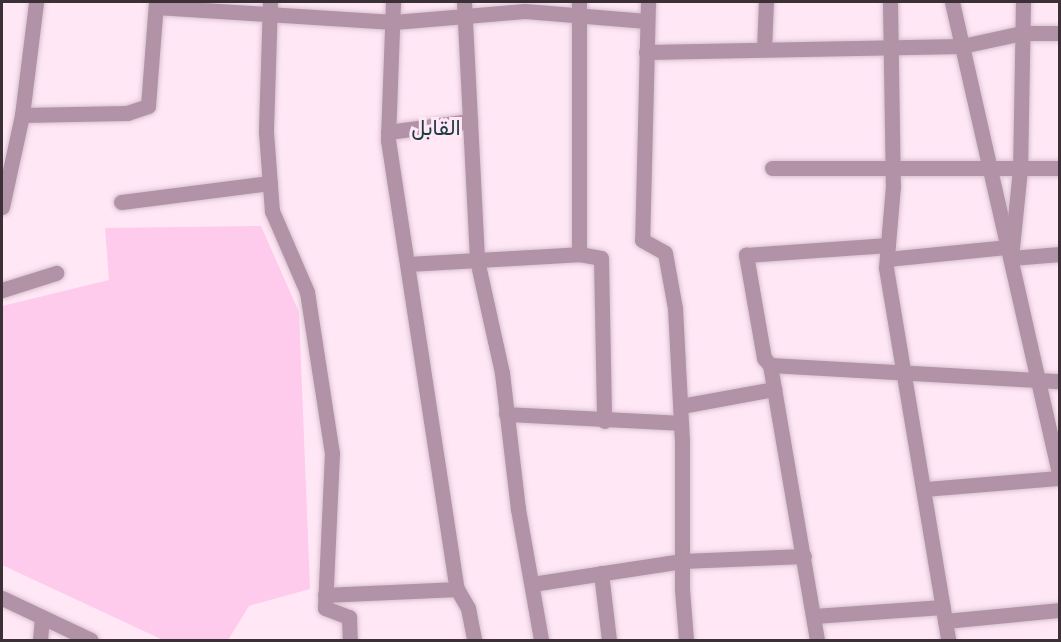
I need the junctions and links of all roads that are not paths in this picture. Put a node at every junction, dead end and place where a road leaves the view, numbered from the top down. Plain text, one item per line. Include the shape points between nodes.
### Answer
1 (36, 2) edge
2 (393, 2) edge
3 (648, 2) edge
4 (766, 2) edge
5 (891, 2) edge
6 (952, 2) edge
7 (1023, 2) edge
8 (156, 4) edge
9 (465, 8) edge
10 (579, 8) edge
11 (270, 9) edge
12 (647, 21) junction
13 (394, 22) junction
14 (1022, 33) junction
15 (1059, 33) edge
16 (963, 46) junction
17 (891, 47) junction
18 (764, 49) junction
19 (646, 52) junction
20 (22, 115) junction
21 (470, 121) junction
22 (388, 132) junction
23 (772, 168) dead end
24 (893, 168) junction
25 (990, 168) junction
26 (1059, 168) edge
27 (1020, 169) junction
28 (270, 183) junction
29 (121, 202) dead end
30 (2, 207) edge
31 (887, 252) junction
32 (1010, 253) junction
33 (579, 254) junction
34 (1059, 254) edge
35 (477, 260) junction
36 (408, 264) junction
37 (56, 273) dead end
38 (2, 290) edge
39 (770, 365) junction
40 (904, 370) junction
41 (1039, 381) junction
42 (1059, 381) edge
43 (774, 389) junction
44 (681, 406) junction
45 (507, 414) junction
46 (604, 421) junction
47 (681, 423) junction
48 (1059, 478) edge
49 (925, 489) junction
50 (804, 556) junction
51 (682, 561) junction
52 (601, 573) junction
53 (532, 584) junction
54 (457, 589) junction
55 (325, 595) junction
56 (2, 598) edge
57 (1059, 610) edge
58 (944, 614) junction
59 (814, 616) junction
60 (42, 618) junction
61 (40, 640) edge
62 (91, 640) edge
63 (351, 640) edge
64 (474, 640) edge
65 (541, 640) edge
66 (609, 640) edge
67 (686, 640) edge
68 (817, 640) edge
69 (948, 640) edge

1 - 20 street
2 - 13 street
3 - 12 street
4 - 18 street
5 - 17 street
6 - 16 street
7 - 14 street
8 - 11 street
8 - 20 street via 148,106 127,113
9 - 10 street
9 - 13 street
9 - 21 street
10 - 12 street
10 - 33 street
11 - 13 street
11 - 28 street via 266,132
12 - 19 street
13 - 22 street
14 - 15 street
14 - 16 street
14 - 27 street
16 - 17 street
16 - 25 street
17 - 18 street
17 - 24 street
18 - 19 street
19 - 44 street via 642,240 665,253 675,308
20 - 30 street
21 - 22 street
21 - 35 street
22 - 36 street
23 - 24 street
24 - 25 street
24 - 31 street
25 - 27 street
25 - 32 street
26 - 27 street
27 - 32 street
28 - 29 street
28 - 55 street via 272,211 307,292 332,453
31 - 32 street
31 - 39 street via 746,255 764,358
31 - 40 street
32 - 34 street
32 - 41 street
33 - 35 street
33 - 46 street via 601,258
35 - 36 street
35 - 45 street
36 - 54 street
37 - 38 street
39 - 40 street
39 - 43 street
40 - 41 street
40 - 49 street
41 - 42 street
41 - 48 street
43 - 44 street
43 - 50 street
44 - 47 street
45 - 46 street
45 - 53 street
46 - 47 street
47 - 51 street
48 - 49 street
49 - 58 street
50 - 51 street
50 - 59 street
51 - 52 street
51 - 67 street
52 - 53 street
52 - 66 street
53 - 65 street
54 - 55 street
54 - 64 street via 468,608
55 - 63 street via 325,608 349,617
56 - 60 street
57 - 58 street
58 - 59 street
58 - 69 street
59 - 68 street
60 - 61 street
60 - 62 street

